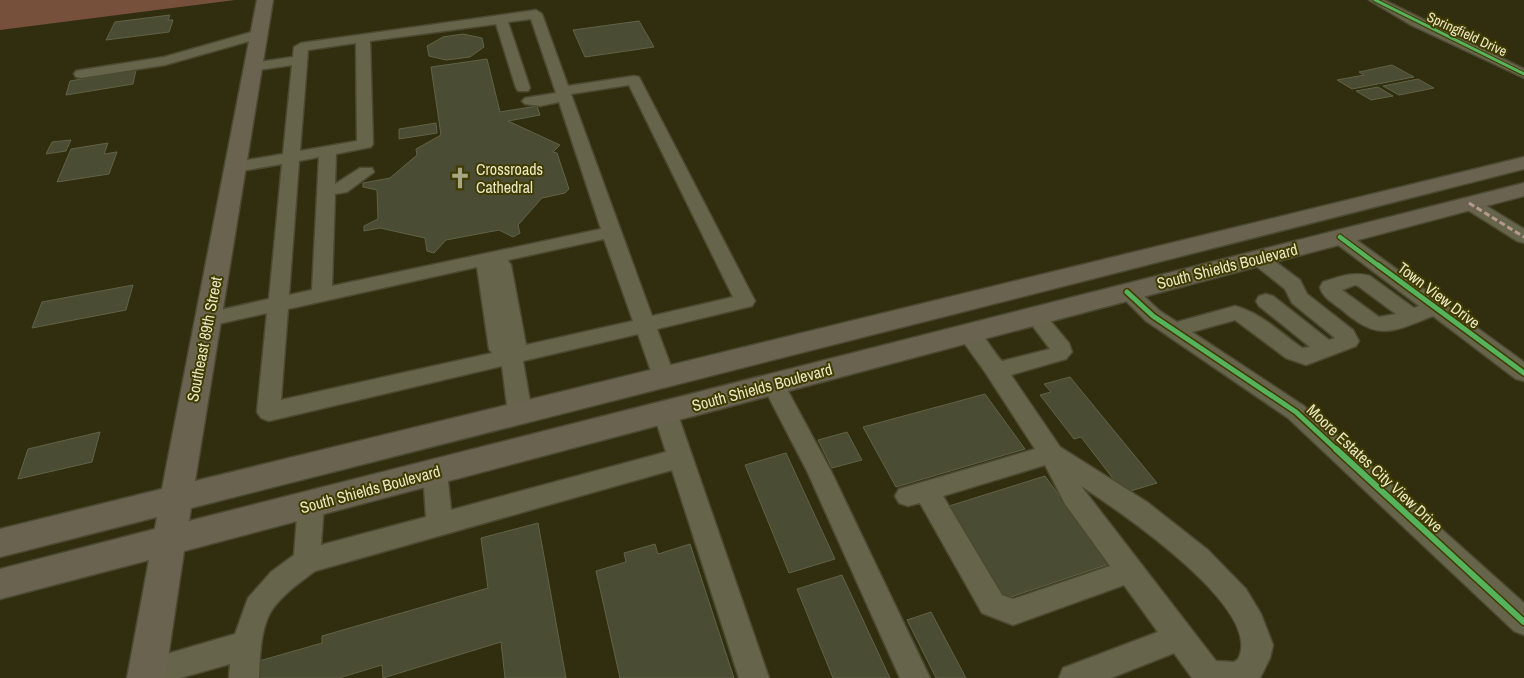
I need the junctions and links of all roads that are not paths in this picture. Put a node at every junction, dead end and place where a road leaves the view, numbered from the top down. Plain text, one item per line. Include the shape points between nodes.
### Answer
1 (265, 0) edge
2 (1375, 0) edge
3 (501, 19) junction
4 (259, 34) junction
5 (363, 38) junction
6 (300, 60) junction
7 (253, 67) junction
8 (81, 74) dead end
9 (1524, 74) edge
10 (564, 94) junction
11 (328, 151) junction
12 (291, 158) junction
13 (1524, 163) edge
14 (236, 167) junction
15 (366, 172) dead end
16 (1524, 189) edge
17 (326, 191) junction
18 (1469, 203) junction
19 (1254, 230) junction
20 (612, 232) junction
21 (1340, 237) junction
22 (1524, 237) edge
23 (1282, 252) junction
24 (492, 258) junction
25 (1258, 258) junction
26 (1128, 292) junction
27 (322, 295) junction
28 (1266, 301) dead end
29 (279, 304) junction
30 (1435, 308) junction
31 (1035, 316) junction
32 (1412, 316) dead end
33 (209, 319) junction
34 (646, 324) junction
35 (1175, 330) junction
36 (968, 333) junction
37 (1326, 349) junction
38 (511, 357) junction
39 (992, 366) junction
40 (1524, 373) edge
41 (664, 378) junction
42 (774, 384) junction
43 (665, 412) junction
44 (520, 413) junction
45 (1051, 454) junction
46 (680, 458) junction
47 (435, 472) junction
48 (176, 499) junction
49 (311, 504) junction
50 (439, 524) junction
51 (170, 541) junction
52 (0, 543) edge
53 (308, 561) junction
54 (1130, 572) junction
55 (0, 584) edge
56 (1524, 622) edge
57 (1180, 638) junction
58 (246, 646) junction
59 (147, 676) edge
60 (1209, 676) edge
61 (244, 678) edge
62 (754, 678) edge
63 (915, 678) edge
64 (1074, 678) edge

1 - 4 main road, Southeast 89th Street
2 - 9 street, Springfield Drive
3 - 5 street
3 - 10 street via 527,94 540,102
3 - 10 street via 536,14
4 - 7 main road, Southeast 89th Street
4 - 8 street via 165,61
5 - 6 street via 301,47
5 - 11 street via 365,144
6 - 7 street
6 - 12 street
7 - 14 main road, Southeast 89th Street
10 - 20 street
10 - 34 street via 634,80 745,301
11 - 12 street
11 - 17 street
12 - 14 street
12 - 29 street
13 - 19 main road, South Shields Boulevard
14 - 33 main road, Southeast 89th Street
15 - 17 street via 341,188
16 - 18 main road, South Shields Boulevard
17 - 27 street
18 - 21 main road, South Shields Boulevard
18 - 22 street
19 - 23 main road
19 - 41 main road, South Shields Boulevard
20 - 24 street
20 - 34 street
21 - 23 main road, South Shields Boulevard
21 - 30 street, Town View Drive
23 - 25 main road, South Shields Boulevard
24 - 27 street
24 - 38 street via 501,266 516,347
25 - 26 main road, South Shields Boulevard
25 - 37 street via 1293,285 1299,298 1346,335 1348,341
26 - 31 main road, South Shields Boulevard
26 - 35 street, Moore Estates City View Drive via 1153,316
27 - 29 street
28 - 37 street
29 - 33 street
29 - 38 street via 269,412
30 - 32 street
30 - 40 street, Town View Drive
31 - 36 main road, South Shields Boulevard
31 - 39 street via 1061,352 1005,369
33 - 48 main road, Southeast 89th Street
34 - 38 street
34 - 41 street
35 - 37 street via 1234,314 1245,316 1294,353 1306,356
35 - 56 street, Moore Estates City View Drive via 1296,412
36 - 39 street
36 - 42 main road, South Shields Boulevard
38 - 44 street
39 - 45 street
41 - 43 main road
41 - 44 main road, South Shields Boulevard
42 - 43 main road, South Shields Boulevard
42 - 63 street via 819,471
43 - 46 street
43 - 47 main road, South Shields Boulevard
44 - 48 main road, South Shields Boulevard
45 - 54 street via 1074,497
45 - 54 street via 917,493 992,604 1013,612
45 - 60 street via 1138,510 1198,558 1236,598 1252,623 1258,645 1255,658 1249,669 1236,676
46 - 50 street
46 - 62 street
47 - 49 main road, South Shields Boulevard
47 - 50 street
48 - 51 main road, Southeast 89th Street
48 - 52 main road, South Shields Boulevard
49 - 51 main road, South Shields Boulevard
49 - 53 street
50 - 53 street
51 - 55 main road, South Shields Boulevard
51 - 59 main road, Southeast 89th Street
53 - 58 street via 281,581 258,607
54 - 57 street
57 - 60 street
57 - 64 street
58 - 59 street
58 - 61 street

